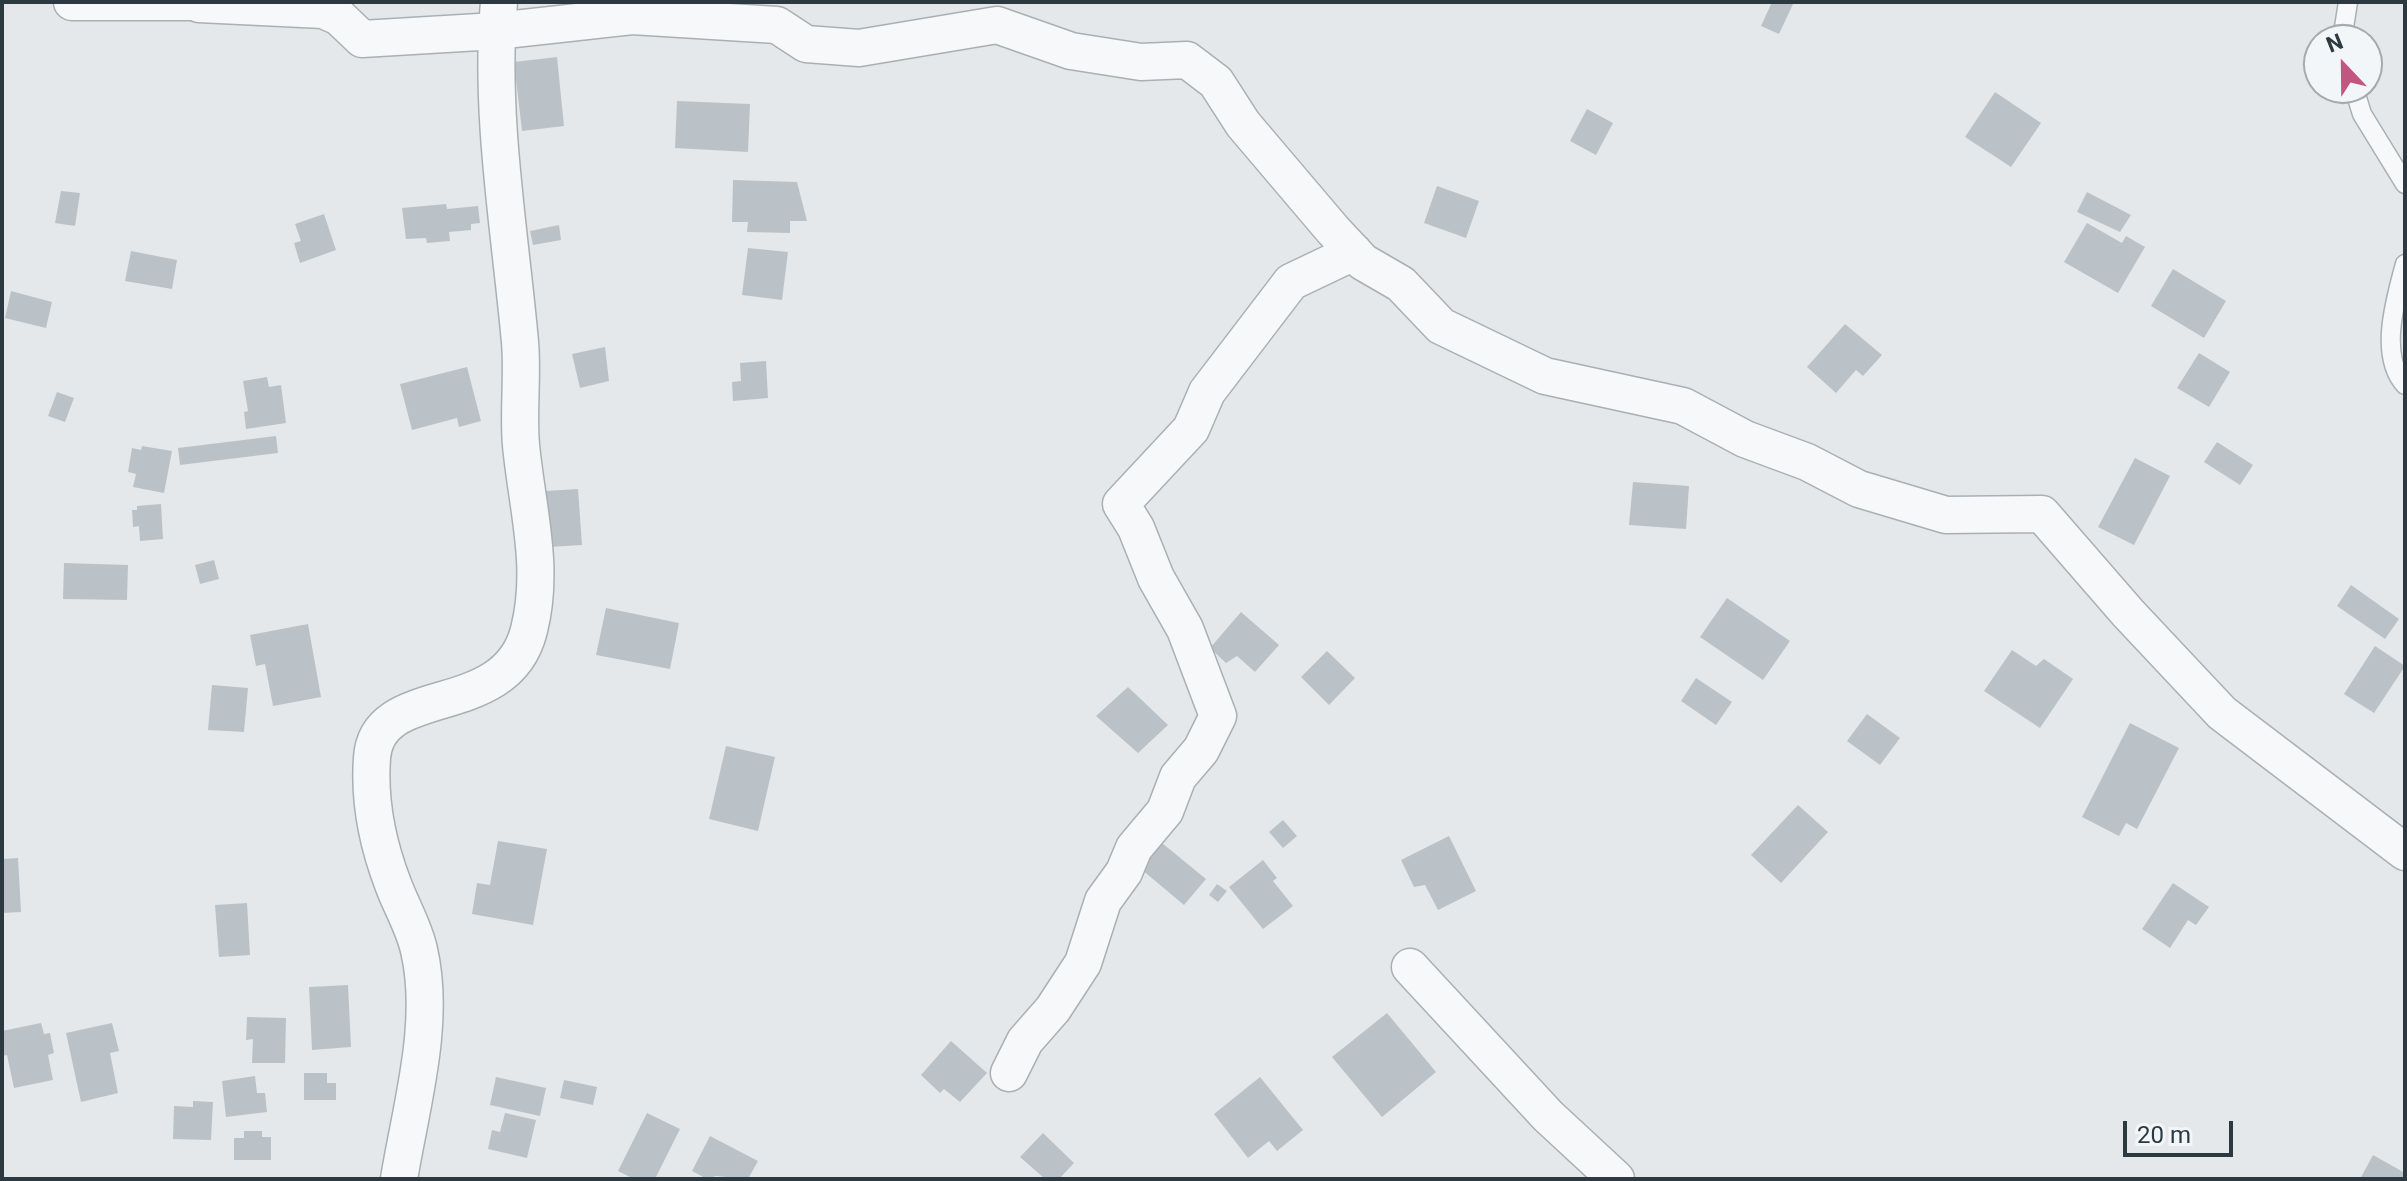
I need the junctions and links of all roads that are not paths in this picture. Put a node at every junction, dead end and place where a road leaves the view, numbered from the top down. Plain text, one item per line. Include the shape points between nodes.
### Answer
1 (72, 2) edge
2 (2348, 2) edge
3 (201, 3) edge
4 (497, 17) edge
5 (2345, 24) edge
6 (2359, 104) edge
7 (2405, 184) edge
8 (1354, 252) junction
9 (2405, 264) edge
10 (2405, 385) edge
11 (2405, 852) edge
12 (1410, 967) dead end
13 (1009, 1073) dead end
14 (399, 1179) edge
15 (1616, 1179) edge

1 - 3 street
2 - 5 lane
3 - 4 street via 323,10 362,39
4 - 8 street via 644,17 777,25 806,44 859,48 997,25 1071,51 1141,62 1187,60 1216,82 1243,124
4 - 14 street via 501,132 521,348 521,441 538,566 529,632 511,666 485,687 402,713 380,728 372,757 377,838 419,948 425,992
6 - 7 lane
8 - 11 street via 1401,284 1441,326 1545,376 1683,406 1859,489 1946,515 2042,514 2222,713
8 - 13 street via 1291,282 1207,392 1191,429 1121,504 1185,629 1218,716 1201,750 1178,777 1165,811 1134,848 1103,901 1083,963 1025,1041
9 - 10 lane via 2390,320 2397,376
12 - 15 street via 1548,1116

